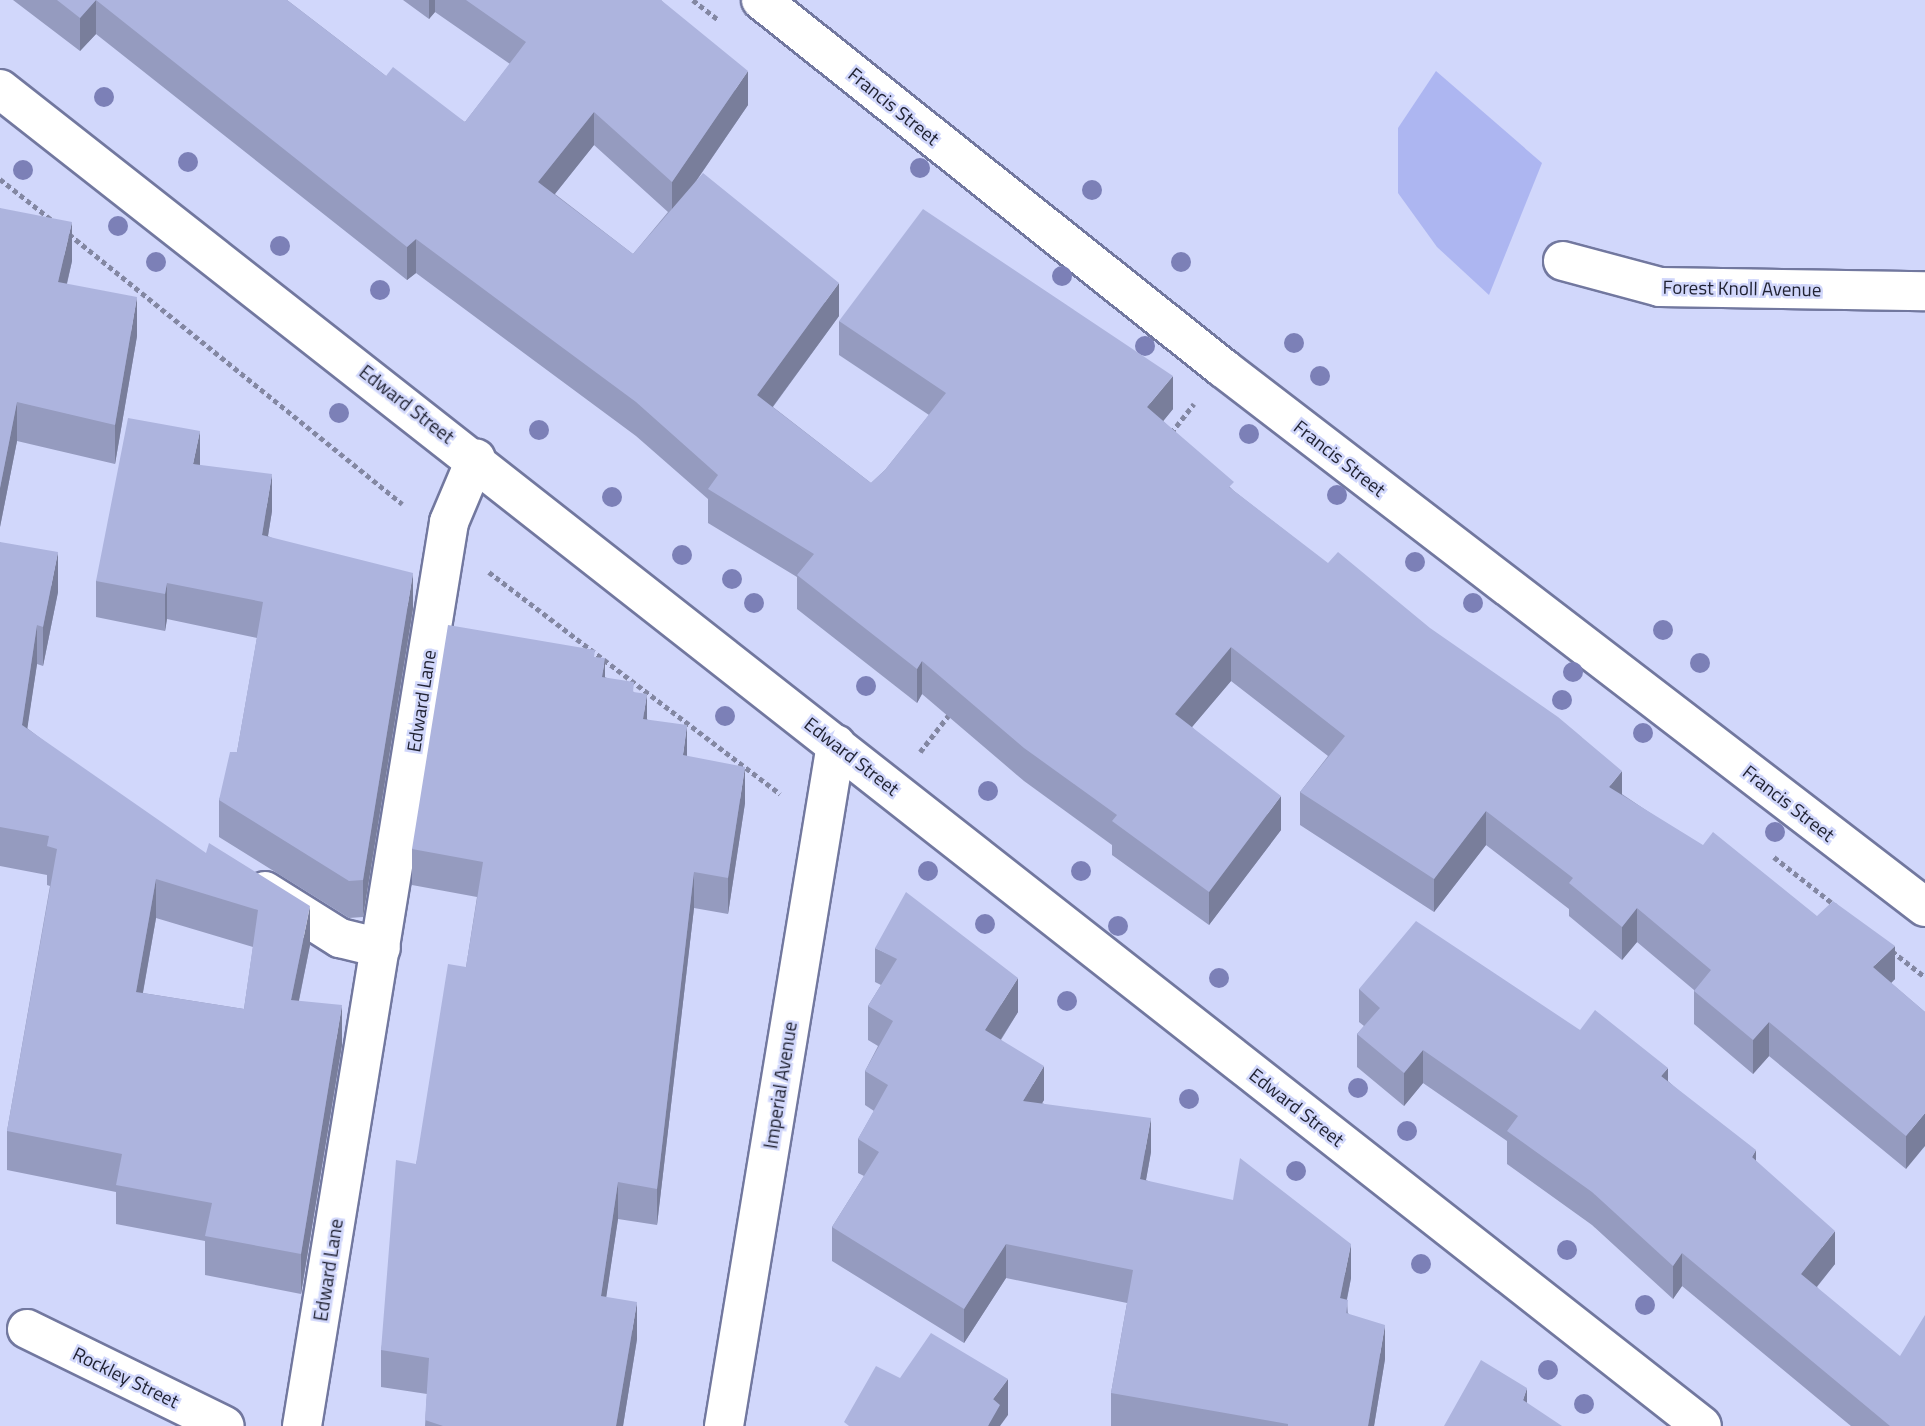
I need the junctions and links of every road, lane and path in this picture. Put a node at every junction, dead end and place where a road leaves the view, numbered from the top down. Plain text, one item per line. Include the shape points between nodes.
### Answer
1 (761, 0) edge
2 (0, 89) edge
3 (1563, 261) dead end
4 (1925, 291) edge
5 (1223, 368) junction
6 (1163, 443) edge
7 (476, 458) junction
8 (960, 701) edge
9 (932, 737) dead end
10 (836, 744) junction
11 (234, 872) edge
12 (1925, 907) edge
13 (381, 948) junction
14 (27, 1329) dead end
15 (225, 1426) edge
16 (302, 1426) edge
17 (724, 1426) edge
18 (1702, 1426) edge

1 - 5 street, Francis Street
2 - 7 street, Edward Street
3 - 4 street, Forest Knoll Avenue via 1660,287
5 - 6 path
5 - 12 street, Francis Street
7 - 10 street, Edward Street
7 - 13 street, Edward Lane via 449,522
8 - 9 path
10 - 17 street, Imperial Avenue
10 - 18 street, Edward Street
11 - 13 street via 340,938
13 - 16 street, Edward Lane
14 - 15 street, Rockley Street

